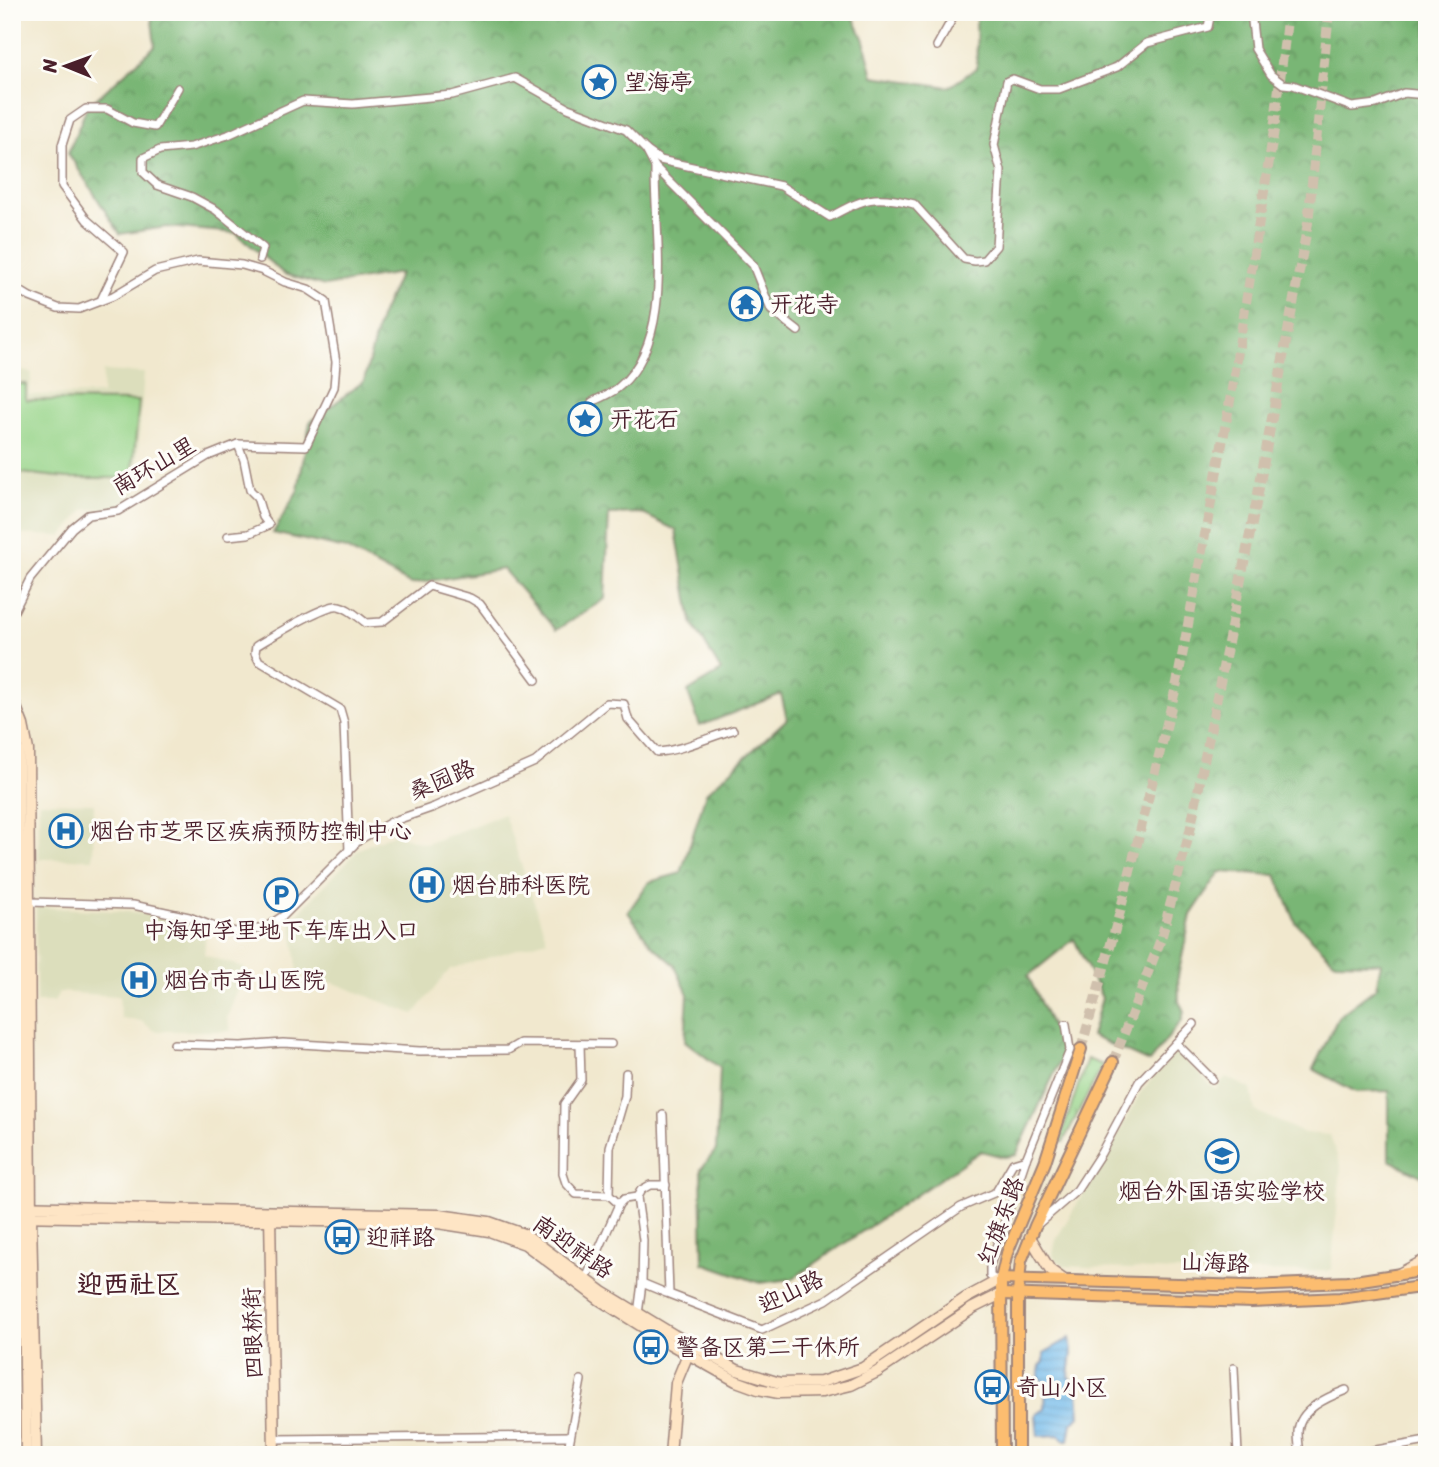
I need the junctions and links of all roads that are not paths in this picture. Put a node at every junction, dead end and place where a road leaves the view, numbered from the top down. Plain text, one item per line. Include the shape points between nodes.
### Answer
1 (956, 12) edge
2 (1211, 12) edge
3 (1251, 12) edge
4 (937, 46) dead end
5 (178, 88) dead end
6 (1427, 95) edge
7 (646, 150) junction
8 (655, 167) junction
9 (260, 259) dead end
10 (12, 286) edge
11 (102, 299) junction
12 (798, 331) dead end
13 (592, 402) dead end
14 (238, 444) junction
15 (228, 536) dead end
16 (12, 615) edge
17 (536, 680) dead end
18 (12, 697) edge
19 (12, 723) edge
20 (733, 730) dead end
21 (15, 749) edge
22 (349, 851) junction
23 (30, 902) junction
24 (1066, 1024) dead end
25 (1194, 1024) dead end
26 (1176, 1043) junction
27 (174, 1044) dead end
28 (580, 1044) junction
29 (611, 1044) dead end
30 (1081, 1049) tunnel mouth
31 (1113, 1062) tunnel mouth
32 (626, 1073) dead end
33 (1212, 1079) dead end
34 (663, 1115) dead end
35 (1026, 1159) junction
36 (666, 1185) junction
37 (608, 1195) junction
38 (637, 1197) junction
39 (619, 1204) junction
40 (22, 1211) edge
41 (270, 1215) junction
42 (1032, 1231) junction
43 (1427, 1259) edge
44 (1427, 1270) edge
45 (1396, 1275) junction
46 (1018, 1278) junction
47 (1001, 1279) junction
48 (1064, 1280) junction
49 (642, 1283) junction
50 (584, 1284) junction
51 (1427, 1286) edge
52 (666, 1293) dead end
53 (1018, 1293) junction
54 (1001, 1294) junction
55 (638, 1314) junction
56 (689, 1350) junction
57 (1234, 1368) dead end
58 (581, 1380) dead end
59 (1346, 1390) dead end
60 (569, 1436) junction
61 (275, 1439) junction
62 (1427, 1441) edge
63 (26, 1455) edge
64 (36, 1455) edge
65 (274, 1455) edge
66 (568, 1455) edge
67 (670, 1455) edge
68 (1002, 1455) edge
69 (1018, 1455) edge
70 (1238, 1455) edge
71 (1300, 1455) edge
72 (1348, 1455) edge

1 - 4 street
2 - 7 street via 1208,27 1147,43 1117,67 1092,78 1059,89 1007,81 994,145 1001,171 996,246 984,260 964,259 914,204 867,199 830,217 781,186 660,160
3 - 6 street via 1255,50 1271,75 1283,84 1352,107 1404,93
5 - 11 street via 155,127 133,123 107,109 86,109 70,120 62,145 62,186 87,220 124,252
7 - 8 street
7 - 9 street via 626,130 568,108 515,78 452,95 353,104 303,101 228,135 143,158 143,172 157,185 216,210 263,248
8 - 12 street via 753,265 771,310
8 - 13 street via 659,247 654,328 639,363 620,387
10 - 11 street via 58,308 79,309
11 - 14 street via 155,271 198,261 257,269 326,301 336,362 334,387 306,446
14 - 15 street via 247,483 269,525
14 - 16 street, 南环山里 via 208,456 118,511 88,515 36,571
17 - 22 street via 480,604 429,586 382,622 366,623 336,605 256,646 259,661 340,709
18 - 23 main road via 28,750
19 - 21 main road
20 - 22 street, 桑园路 via 673,752 657,752 628,719 624,704 607,703 535,762 391,822
21 - 40 main road
22 - 23 street, 桑园路 via 283,916 253,931 222,930 189,917 133,905
23 - 40 main road
24 - 35 street via 1070,1050
25 - 26 street
26 - 33 street
26 - 42 street via 1139,1082 1077,1190
27 - 28 street via 284,1043 420,1051 508,1050 520,1043
28 - 29 street
28 - 37 street via 580,1080 564,1104 563,1174 576,1194
30 - 47 main road, 红旗东路
31 - 42 main road, 红旗东路
32 - 37 street via 625,1096 610,1147
34 - 36 street, 迎山路
35 - 36 street, 迎山路 via 1013,1163 996,1192 961,1207 826,1300 762,1331 669,1294
35 - 47 street via 990,1265 990,1276
36 - 38 street via 650,1185
37 - 39 street
38 - 39 street
38 - 49 street
39 - 50 street
40 - 41 main road, 南迎祥路
40 - 63 main road
40 - 64 main road
41 - 50 main road, 南迎祥路 via 438,1223 489,1231 525,1244
41 - 61 main road, 四眼桥街
42 - 46 main road, 红旗东路
42 - 48 main road via 1050,1270
43 - 45 main road
44 - 45 main road, 山海路
45 - 48 main road, 山海路 via 1250,1286
46 - 47 main road, 山海路
46 - 48 main road, 山海路
46 - 53 main road, 红旗东路
47 - 54 main road, 红旗东路
47 - 56 main road, 南迎祥路 via 863,1368 821,1382 760,1379
49 - 52 street
49 - 55 street
50 - 55 main road, 南迎祥路
50 - 56 main road, 南迎祥路
51 - 53 main road, 山海路 via 1340,1298 1252,1302
53 - 54 main road, 山海路
53 - 69 main road, 红旗东路
54 - 56 main road, 南迎祥路 via 877,1372 822,1392 758,1389 736,1381
54 - 68 main road, 红旗东路
55 - 56 main road, 南迎祥路
56 - 67 main road via 676,1383
57 - 70 street
58 - 60 street
59 - 71 street via 1317,1404 1302,1418
60 - 61 street
60 - 66 street
61 - 65 main road, 四眼桥街
62 - 72 street

